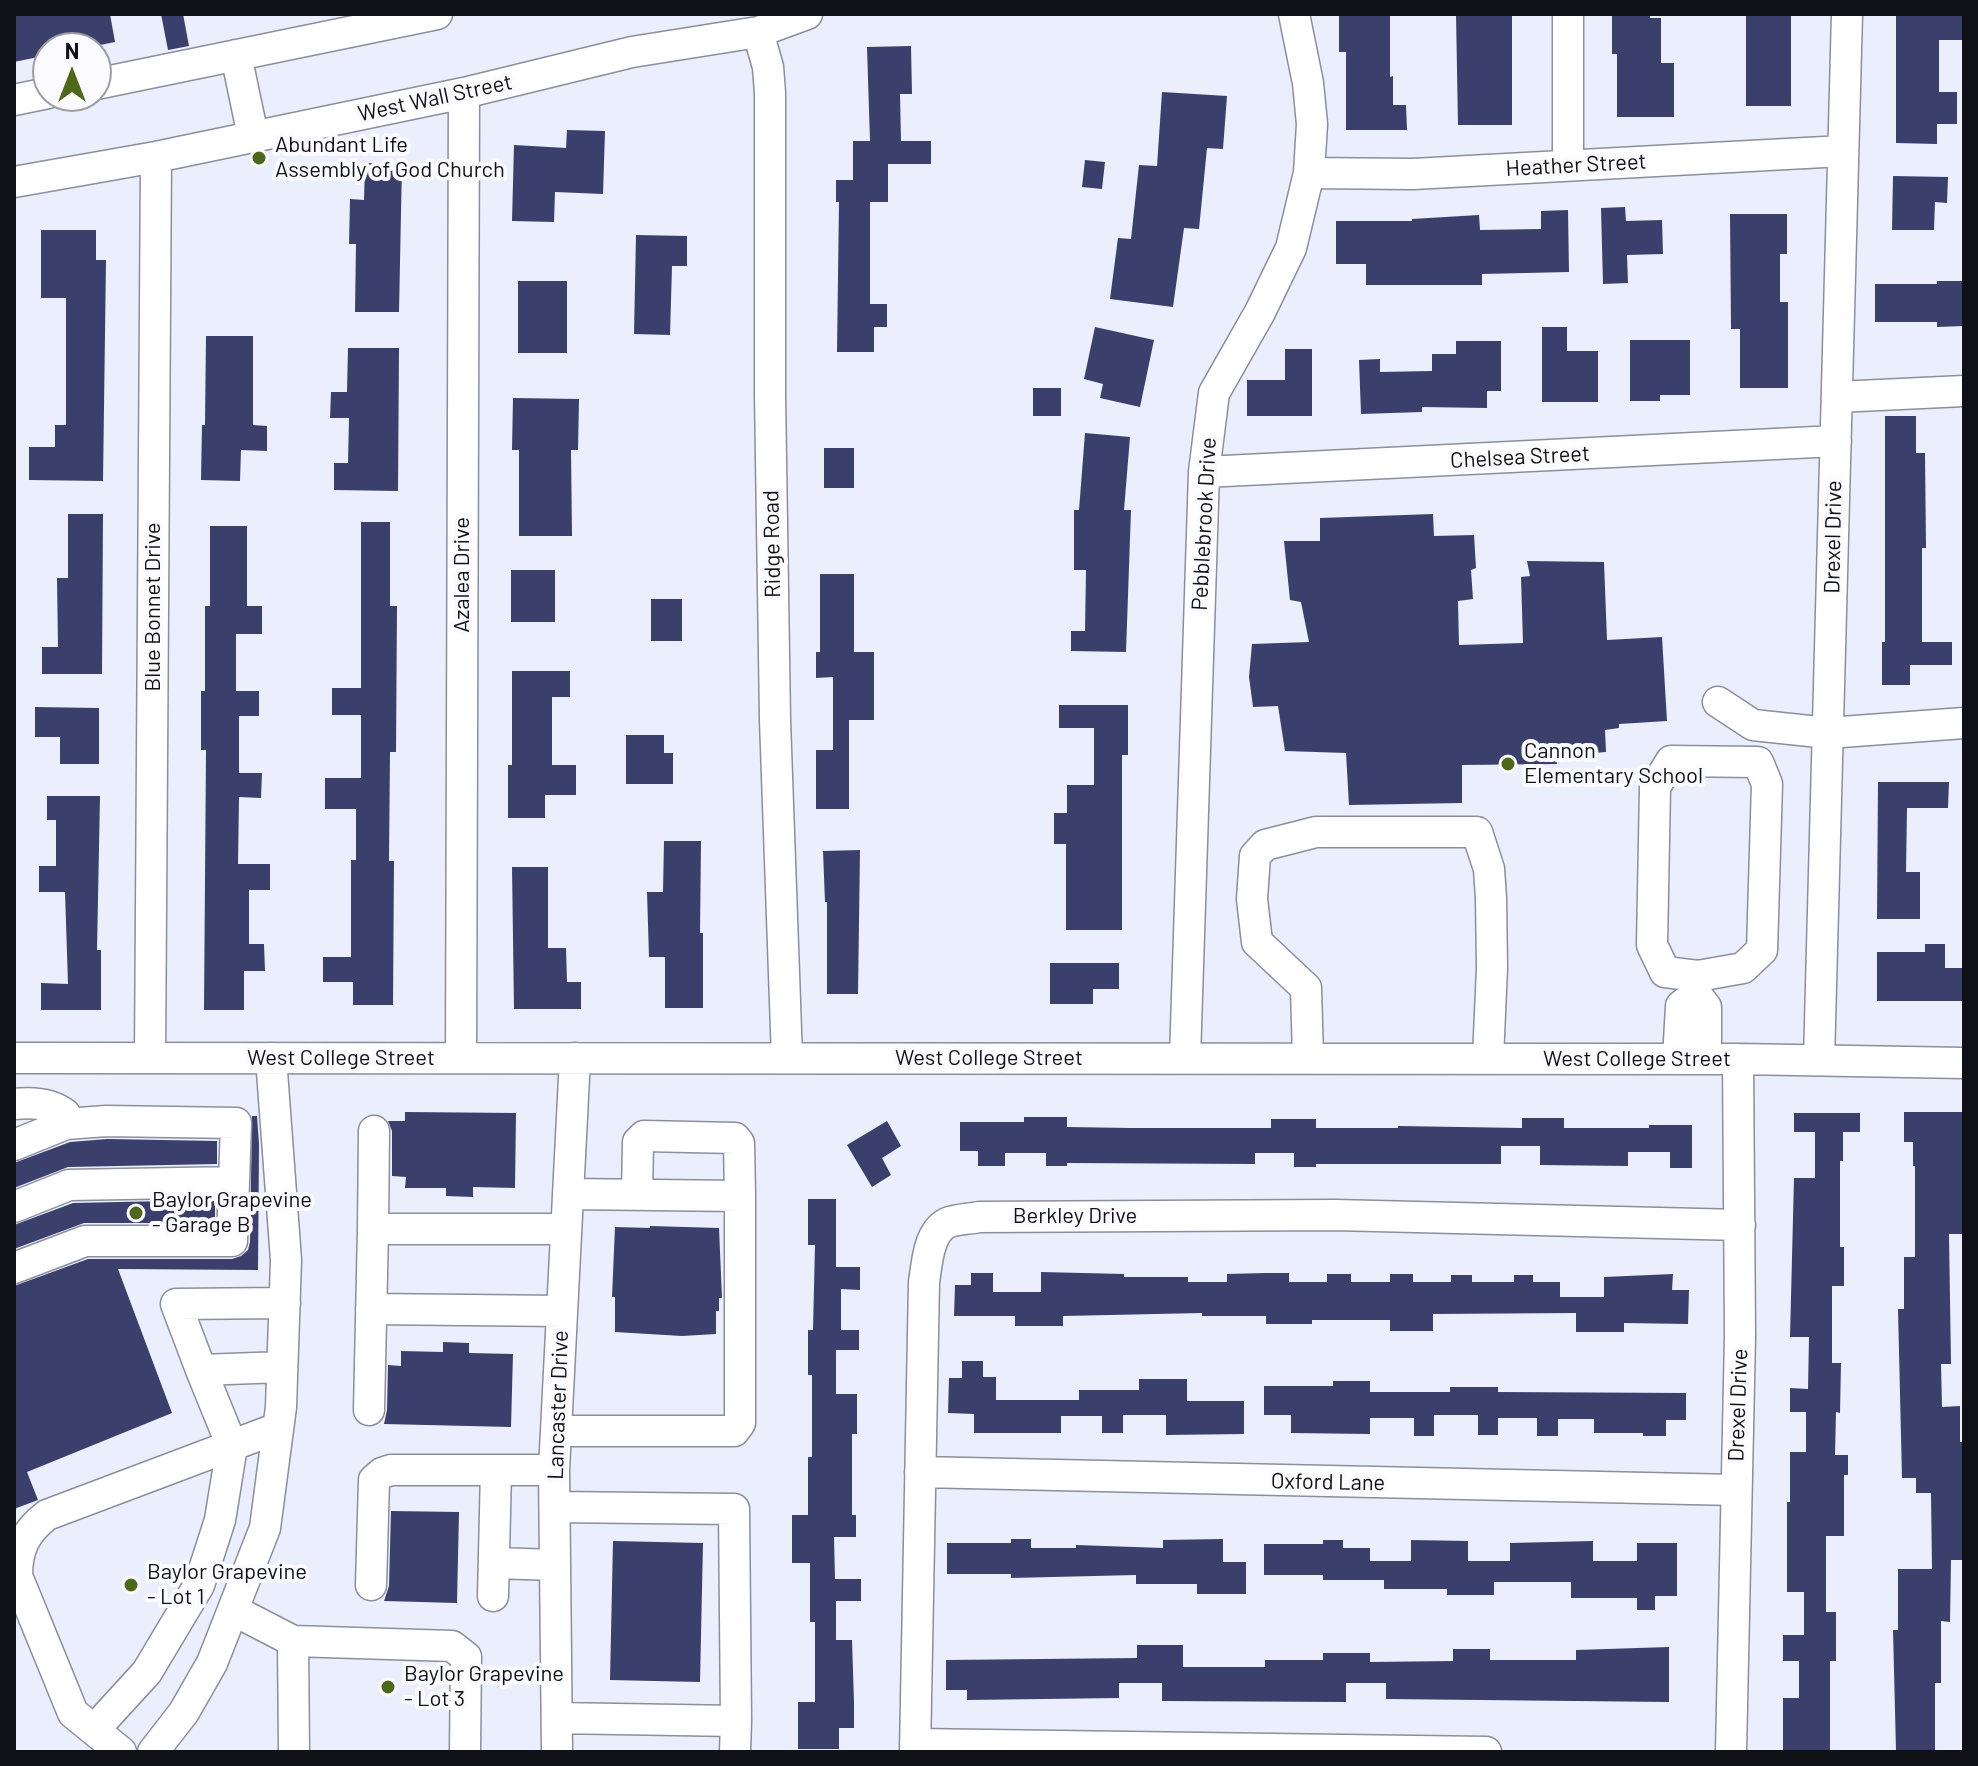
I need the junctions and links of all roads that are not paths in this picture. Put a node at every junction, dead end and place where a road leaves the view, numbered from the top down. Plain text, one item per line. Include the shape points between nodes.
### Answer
1 (437, 14) edge
2 (807, 14) edge
3 (1294, 14) edge
4 (1568, 14) edge
5 (1847, 14) edge
6 (758, 32) junction
7 (236, 55) junction
8 (112, 81) edge
9 (464, 93) junction
10 (253, 136) junction
11 (1843, 151) junction
12 (156, 157) junction
13 (1568, 165) junction
14 (1309, 173) junction
15 (14, 182) edge
16 (1964, 391) edge
17 (1837, 397) junction
18 (1836, 441) junction
19 (1204, 472) junction
20 (1718, 702) dead end
21 (1964, 723) edge
22 (1828, 733) junction
23 (1697, 985) junction
24 (150, 1057) junction
25 (14, 1058) edge
26 (271, 1058) junction
27 (461, 1058) junction
28 (575, 1058) junction
29 (787, 1058) junction
30 (1185, 1058) junction
31 (1308, 1058) junction
32 (1488, 1058) junction
33 (1692, 1059) junction
34 (1738, 1059) junction
35 (1819, 1060) junction
36 (1964, 1063) edge
37 (14, 1104) edge
38 (65, 1114) dead end
39 (374, 1131) dead end
40 (14, 1145) edge
41 (258, 1185) junction
42 (568, 1194) junction
43 (637, 1194) junction
44 (740, 1196) junction
45 (14, 1207) edge
46 (1740, 1225) junction
47 (373, 1229) junction
48 (566, 1229) junction
49 (14, 1268) edge
50 (285, 1303) junction
51 (371, 1309) junction
52 (562, 1311) junction
53 (282, 1367) junction
54 (201, 1370) junction
55 (369, 1410) dead end
56 (278, 1428) junction
57 (557, 1431) junction
58 (232, 1446) junction
59 (496, 1470) junction
60 (554, 1470) junction
61 (920, 1472) junction
62 (1736, 1490) junction
63 (555, 1507) junction
64 (494, 1563) junction
65 (555, 1565) junction
66 (371, 1585) dead end
67 (493, 1596) dead end
68 (233, 1610) junction
69 (293, 1641) junction
70 (557, 1718) junction
71 (736, 1721) junction
72 (94, 1730) junction
73 (915, 1748) edge
74 (121, 1752) edge
75 (153, 1752) edge
76 (294, 1752) edge
77 (465, 1752) edge
78 (557, 1752) edge
79 (735, 1752) edge
80 (1486, 1752) edge
81 (1731, 1752) edge

1 - 7 street
2 - 6 street, West Wall Street
3 - 14 street, Pebblebrook Drive via 1312,124
4 - 13 street
5 - 11 street, Drexel Drive
6 - 9 street, West Wall Street via 632,52
6 - 29 street, Ridge Road via 770,93 775,720
7 - 8 street
7 - 10 street
9 - 10 street, West Wall Street
9 - 27 street, Azalea Drive
10 - 12 street, West Wall Street
11 - 13 street, Heather Street
11 - 17 street, Drexel Drive
12 - 15 street, West Wall Street
12 - 24 street, Blue Bonnet Drive
13 - 14 street, Heather Street via 1413,174
14 - 19 street, Pebblebrook Drive via 1291,248 1214,393
16 - 17 street
17 - 18 street, Drexel Drive
18 - 19 street, Chelsea Street
18 - 22 street, Drexel Drive
19 - 30 street, Pebblebrook Drive
20 - 22 street via 1753,725
21 - 22 street
22 - 35 street, Drexel Drive
23 - 23 street via 1743,968 1762,950 1767,784 1758,762 1671,761 1655,787 1652,945 1665,972
23 - 33 street via 1681,1006
24 - 25 street, West College Street
24 - 26 street, West College Street
26 - 27 street, West College Street
26 - 41 street
27 - 28 street, West College Street
28 - 29 street, West College Street
28 - 42 street, Lancaster Drive
29 - 30 street, West College Street
30 - 31 street, West College Street
31 - 32 street, West College Street
31 - 32 street via 1306,988 1257,942 1252,899 1255,856 1265,845 1316,832 1477,832 1489,869 1491,898
32 - 33 street, West College Street
33 - 34 street, West College Street
34 - 35 street, West College Street
34 - 46 street, Drexel Drive
35 - 36 street, West College Street
37 - 38 street via 56,1107
39 - 47 street
40 - 41 street via 66,1124 236,1123
41 - 45 street via 69,1185
41 - 49 street via 232,1241 85,1241
41 - 50 street
42 - 43 street
42 - 48 street, Lancaster Drive
43 - 44 street
43 - 44 street via 638,1142 644,1136 735,1138
44 - 57 street via 740,1423 734,1431
46 - 61 street, Berkley Drive via 1335,1215 979,1217 948,1223 929,1251 924,1282
46 - 62 street, Drexel Drive
47 - 48 street
47 - 51 street
48 - 52 street, Lancaster Drive
50 - 53 street
50 - 54 street via 176,1304
51 - 52 street
51 - 55 street
52 - 57 street, Lancaster Drive
53 - 54 street
53 - 56 street
54 - 58 street
56 - 58 street
56 - 68 street via 265,1528
57 - 60 street, Lancaster Drive
58 - 72 street via 220,1520 199,1585 147,1672
58 - 72 street via 47,1515 22,1541 17,1576 22,1594 73,1713
59 - 60 street
59 - 64 street
59 - 66 street via 391,1470 374,1480
60 - 63 street, Lancaster Drive
61 - 62 street, Oxford Lane
61 - 73 street, Berkley Drive
62 - 81 street, Drexel Drive
63 - 65 street, Lancaster Drive
63 - 71 street via 734,1509
64 - 65 street
64 - 67 street
65 - 70 street, Lancaster Drive
68 - 69 street
68 - 75 street via 212,1663
69 - 76 street
69 - 77 street via 452,1646 466,1657
70 - 71 street
70 - 78 street, Lancaster Drive
71 - 79 street
72 - 74 street
73 - 80 street

